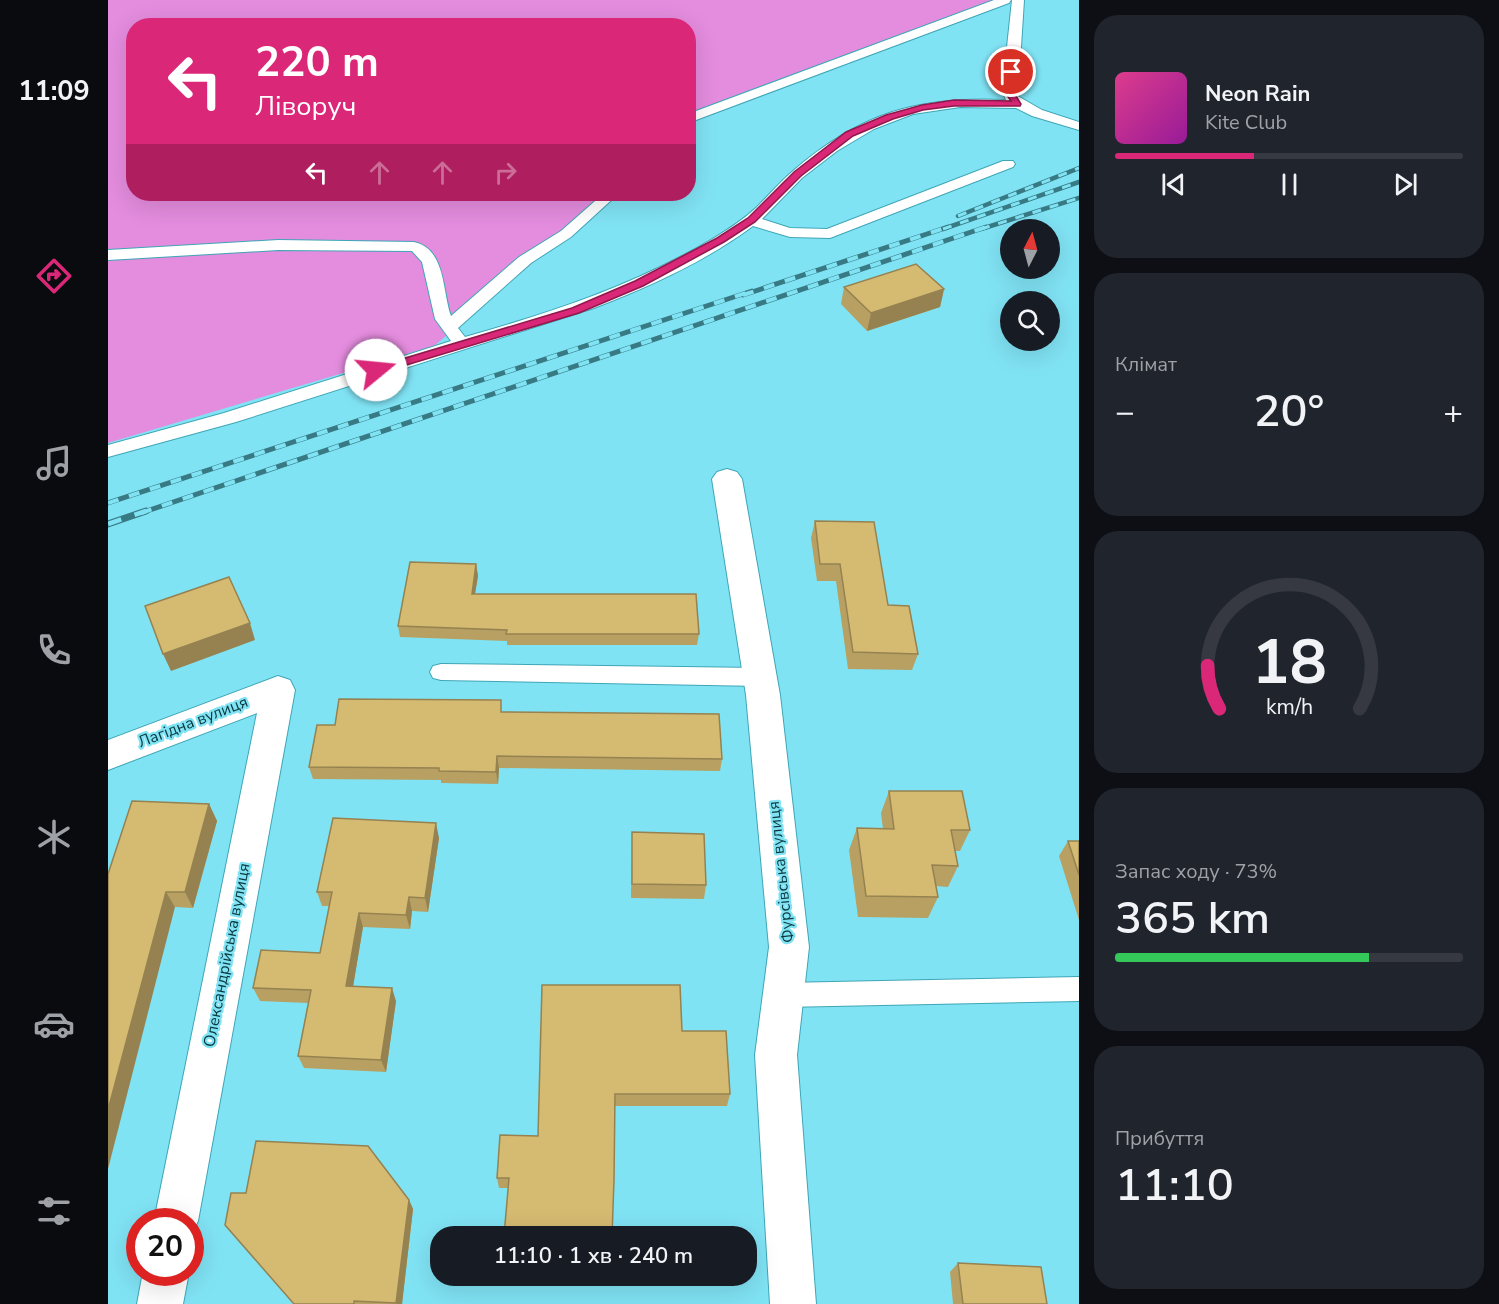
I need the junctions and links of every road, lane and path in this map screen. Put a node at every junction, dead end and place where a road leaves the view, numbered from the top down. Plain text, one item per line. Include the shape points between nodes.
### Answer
1 (1005, 0) edge
2 (1018, 0) edge
3 (1017, 104) junction
4 (696, 116) edge
5 (1079, 126) edge
6 (1008, 164) dead end
7 (603, 201) edge
8 (751, 220) junction
9 (108, 255) edge
10 (448, 327) junction
11 (461, 343) junction
12 (108, 451) edge
13 (727, 478) dead end
14 (441, 672) dead end
15 (760, 677) junction
16 (278, 690) joint
17 (108, 754) edge
18 (1079, 989) edge
19 (783, 995) junction
20 (178, 1208) edge
21 (163, 1286) edge
22 (160, 1304) edge
23 (793, 1304) edge

1 - 4 lane
2 - 3 lane via 1006,88
3 - 5 lane
3 - 8 lane via 922,107 849,134 798,174
6 - 8 lane via 830,233 787,234
7 - 10 lane via 566,234 525,260
8 - 11 lane via 720,240 576,310
9 - 10 lane via 278,245 420,248 428,256 441,319
10 - 11 lane
11 - 12 lane via 162,438
13 - 15 street, Фурсівська вулиця
14 - 15 lane
15 - 19 street, Фурсівська вулиця via 789,947
16 - 17 street, Лагідна вулиця
16 - 20 street, Олександрійська вулиця
18 - 19 lane
19 - 23 street, Фурсівська вулиця via 776,1055
21 - 22 street

